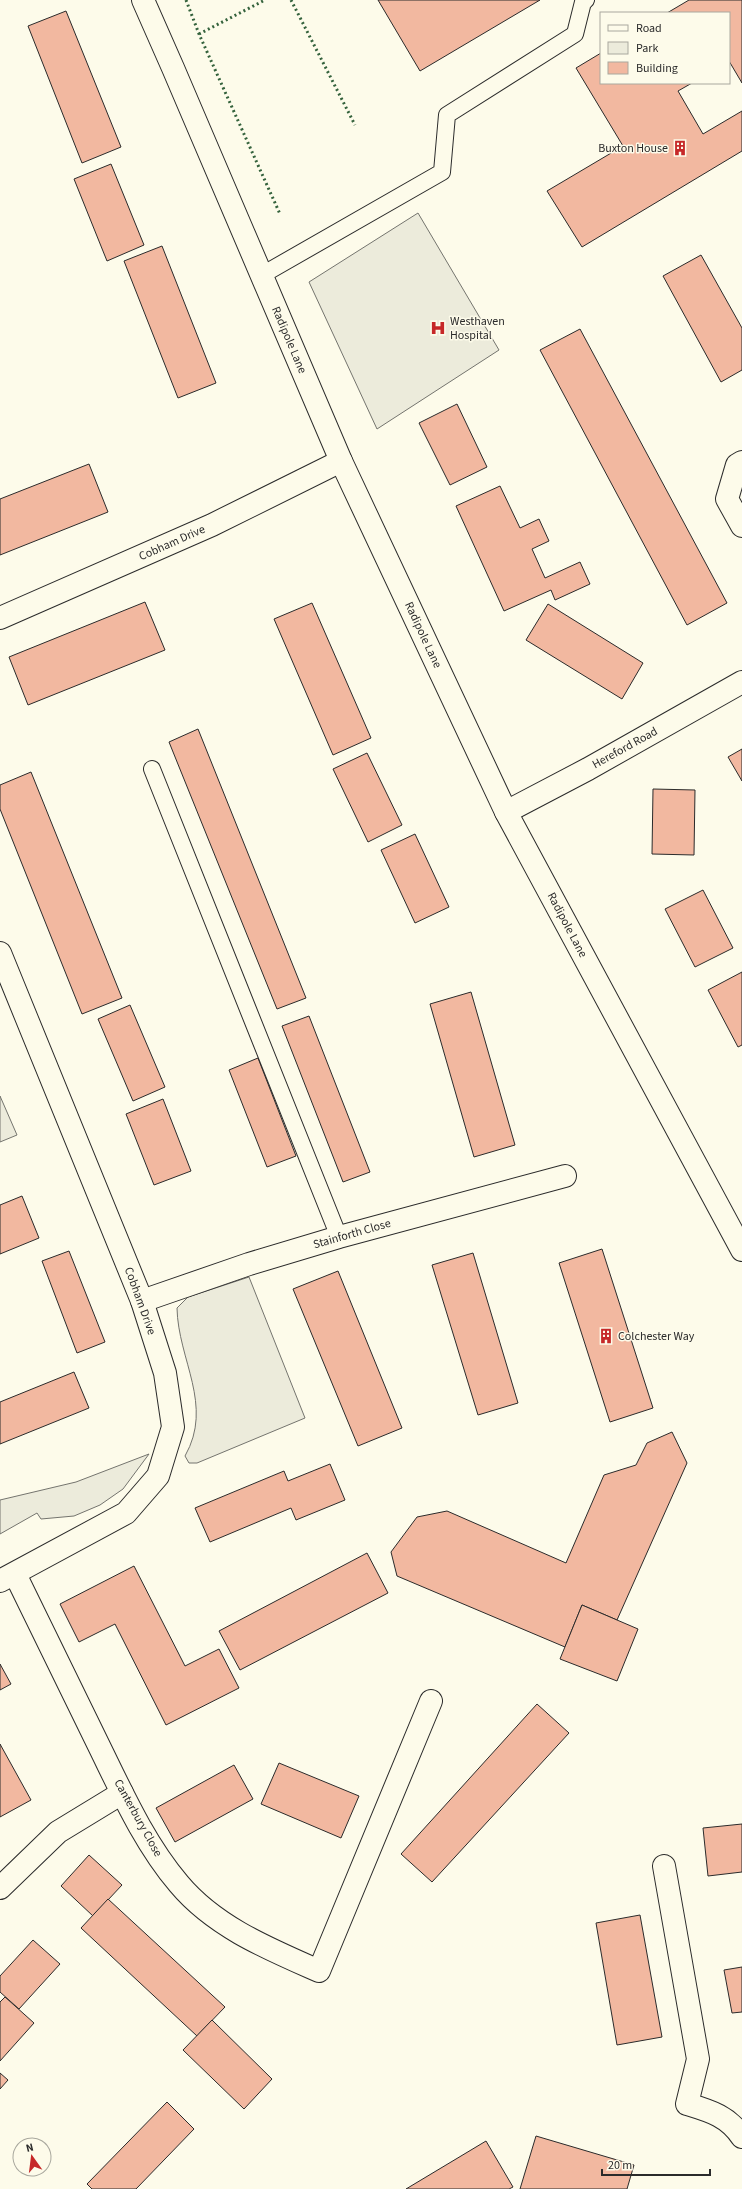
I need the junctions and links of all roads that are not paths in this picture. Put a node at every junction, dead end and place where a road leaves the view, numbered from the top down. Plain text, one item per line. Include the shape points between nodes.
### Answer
1 (143, 0) edge
2 (586, 0) edge
3 (262, 275) junction
4 (341, 461) junction
5 (742, 462) edge
6 (742, 526) edge
7 (0, 618) edge
8 (742, 682) edge
9 (152, 769) dead end
10 (506, 812) junction
11 (0, 953) edge
12 (565, 1176) dead end
13 (339, 1237) junction
14 (742, 1250) edge
15 (142, 1301) junction
16 (7, 1578) edge
17 (431, 1701) dead end
18 (122, 1793) junction
19 (664, 1866) dead end
20 (0, 1888) edge
21 (742, 2138) edge

1 - 3 street, Radipole Lane
2 - 3 lane via 583,2 575,34 447,115 442,172
3 - 4 street, Radipole Lane
4 - 7 street, Cobham Drive via 212,526
4 - 10 street, Radipole Lane
5 - 6 street via 737,465 727,499
8 - 10 street, Hereford Road
9 - 13 lane
10 - 14 street, Radipole Lane
11 - 15 street, Cobham Drive
12 - 13 street, Stainforth Close
13 - 15 street, Stainforth Close via 249,1264
15 - 16 street, Cobham Drive via 165,1373 172,1427 158,1476 126,1513
16 - 18 street, Canterbury Close
17 - 18 street, Canterbury Close via 319,1971 255,1942 215,1917 179,1885 149,1843
18 - 20 street via 58,1832
19 - 21 street via 698,2059 687,2104 719,2114

